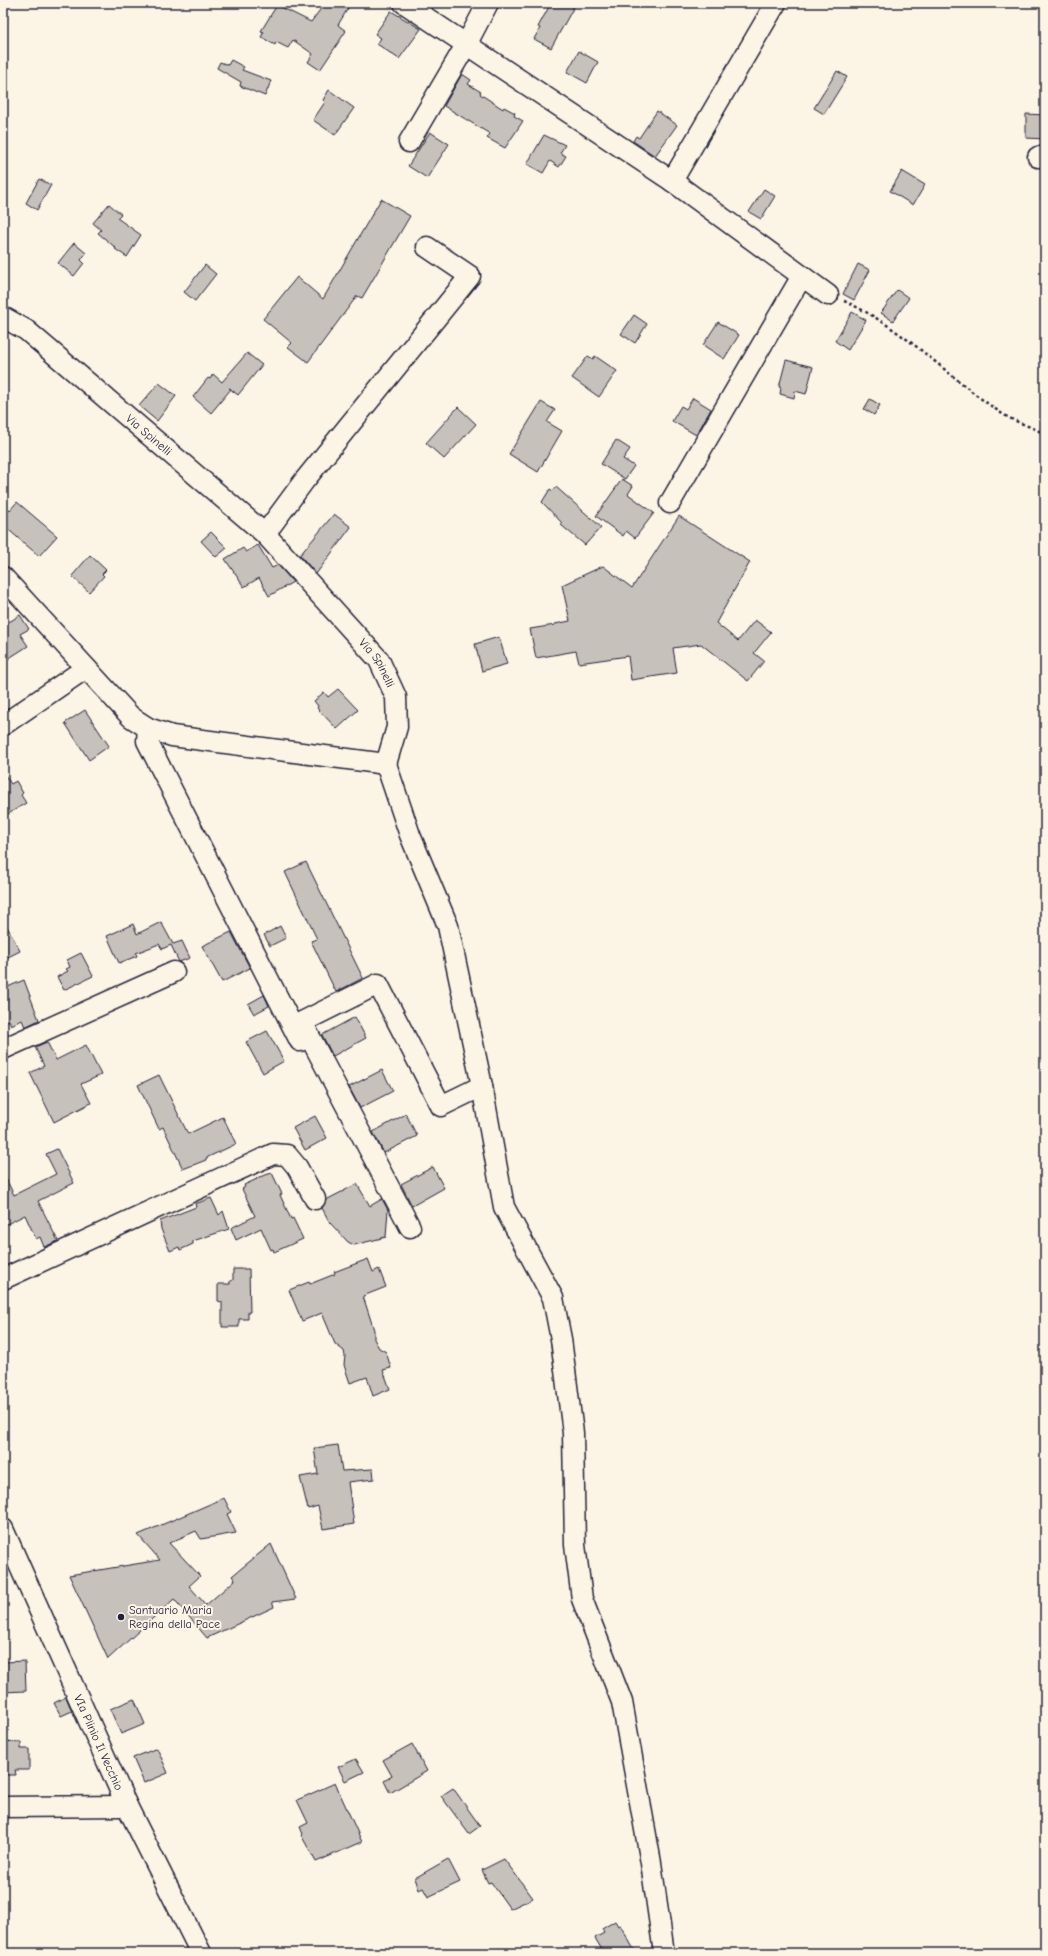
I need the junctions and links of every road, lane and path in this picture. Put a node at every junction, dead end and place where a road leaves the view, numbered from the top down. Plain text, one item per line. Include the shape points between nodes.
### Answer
1 (404, 3) edge
2 (488, 3) edge
3 (776, 3) edge
4 (466, 45) junction
5 (409, 142) dead end
6 (672, 181) junction
7 (427, 247) dead end
8 (802, 276) junction
9 (828, 295) joint
10 (3, 316) edge
11 (1045, 434) edge
12 (670, 503) dead end
13 (265, 534) junction
14 (3, 577) edge
15 (86, 668) junction
16 (3, 725) edge
17 (148, 728) junction
18 (386, 764) junction
19 (174, 972) dead end
20 (3, 1049) edge
21 (482, 1086) junction
22 (352, 1141) dead end
23 (315, 1199) dead end
24 (410, 1227) dead end
25 (3, 1279) edge
26 (3, 1529) edge
27 (128, 1806) junction
28 (3, 1807) edge
29 (201, 1953) edge
30 (664, 1953) edge

1 - 4 street
2 - 4 street
3 - 6 street
4 - 5 street
4 - 6 street
6 - 8 street
7 - 13 street via 470,276 304,481
8 - 9 street
8 - 12 street
9 - 11 path via 868,311 1002,414
10 - 13 street, Via Spinelli via 26,330
13 - 18 street, Via Spinelli via 379,660 396,697 397,727
14 - 15 street
15 - 16 street
15 - 17 street via 131,717
17 - 18 street via 172,736
17 - 22 street via 147,741
18 - 21 street via 410,835 448,926
19 - 20 street
21 - 24 street via 441,1106 378,984 302,1022
21 - 30 street via 504,1207 553,1298 561,1338 573,1432 575,1545 582,1598 622,1702 650,1856
23 - 25 street via 287,1155 273,1154
26 - 27 street, VIa Plinio Il Vecchio
27 - 28 street
27 - 29 street, VIa Plinio Il Vecchio

